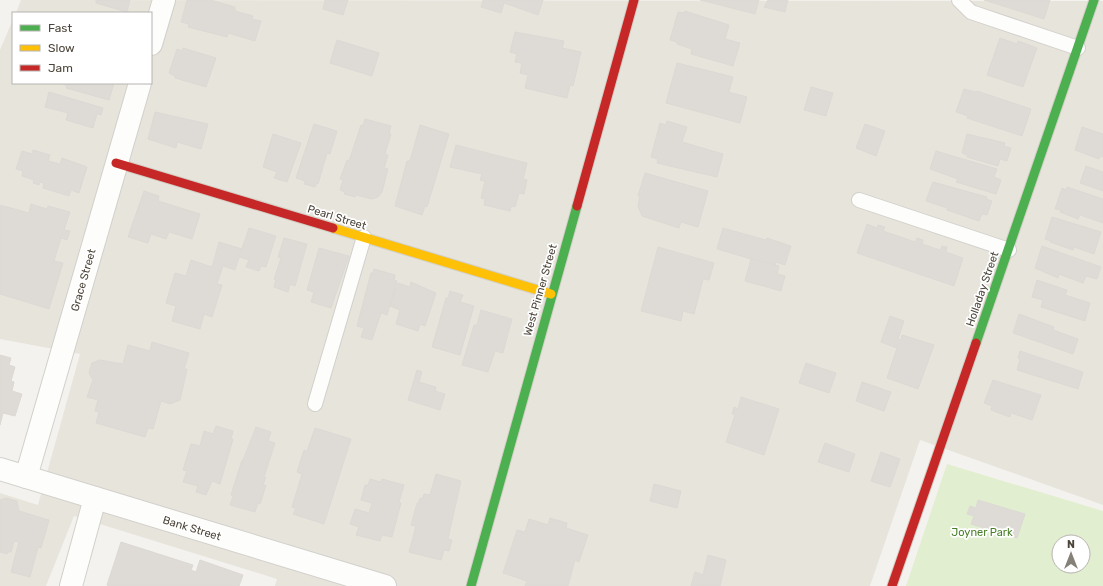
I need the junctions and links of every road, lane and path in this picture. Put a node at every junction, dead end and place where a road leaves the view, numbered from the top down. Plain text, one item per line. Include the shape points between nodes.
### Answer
1 (164, 0) edge
2 (634, 0) edge
3 (959, 0) edge
4 (1094, 0) edge
5 (152, 41) edge
6 (1078, 48) junction
7 (140, 84) edge
8 (116, 163) junction
9 (859, 200) dead end
10 (364, 237) junction
11 (1009, 250) junction
12 (551, 294) junction
13 (316, 404) dead end
14 (0, 469) edge
15 (26, 477) junction
16 (95, 498) junction
17 (72, 586) edge
18 (385, 586) edge
19 (471, 586) edge
20 (892, 586) edge

1 - 5 street
2 - 12 street, West Pinner Street
3 - 6 lane via 971,12
4 - 6 street, Holladay Street
6 - 11 street, Holladay Street
7 - 8 street, Grace Street
8 - 10 street, Pearl Street
8 - 15 street, Grace Street
9 - 11 lane
10 - 12 street, Pearl Street
10 - 13 lane
11 - 20 street, Holladay Street
12 - 19 street, West Pinner Street
14 - 15 street, Bank Street
15 - 16 street, Bank Street
16 - 17 street
16 - 18 street, Bank Street

